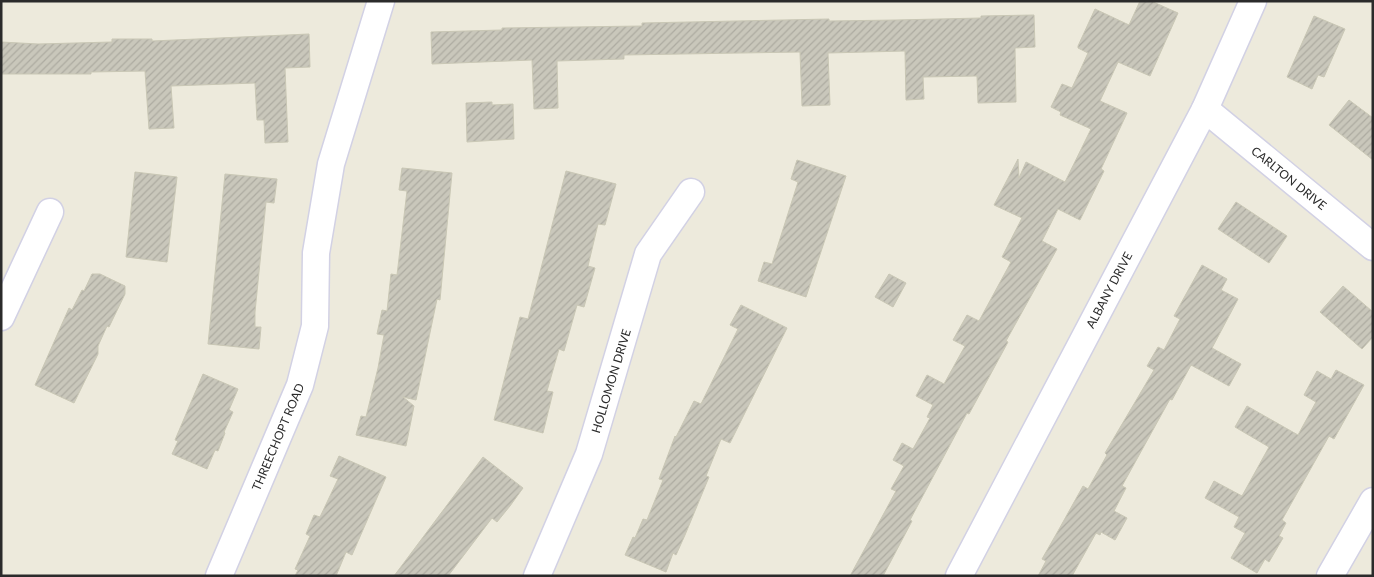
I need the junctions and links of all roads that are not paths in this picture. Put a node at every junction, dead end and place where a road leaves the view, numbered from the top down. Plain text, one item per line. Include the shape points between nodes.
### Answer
1 (381, 1) edge
2 (1253, 1) edge
3 (1205, 109) junction
4 (691, 192) dead end
5 (50, 212) dead end
6 (1373, 247) edge
7 (1, 316) edge
8 (1373, 500) edge
9 (219, 576) edge
10 (537, 576) edge
11 (959, 576) edge
12 (1330, 576) edge

1 - 9 street, THREECHOPT ROAD via 331,164 316,253 315,326 300,385
2 - 3 street, ALBANY DRIVE
3 - 6 street, CARLTON DRIVE
3 - 11 street, ALBANY DRIVE
4 - 10 street, HOLLOMON DRIVE via 648,254 589,454
5 - 7 street
8 - 12 street

